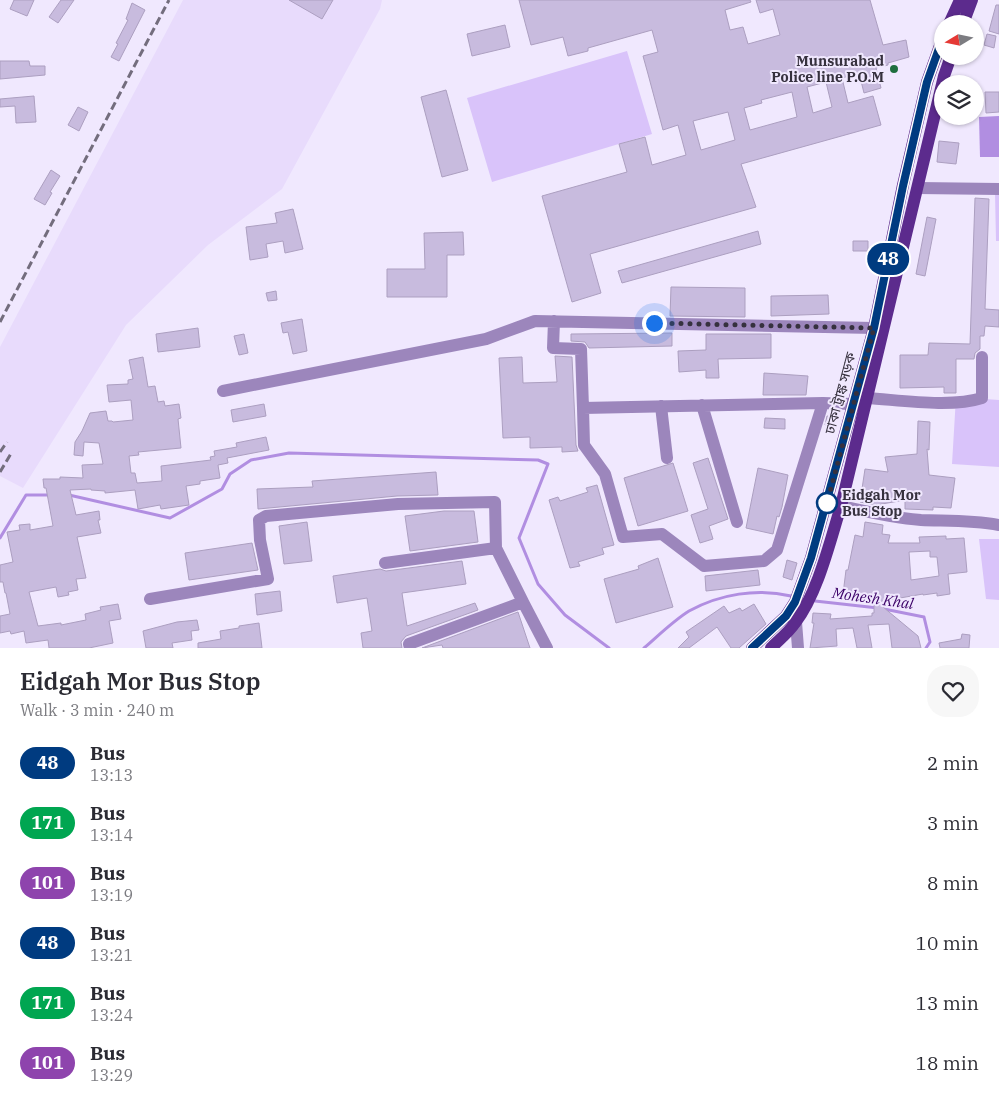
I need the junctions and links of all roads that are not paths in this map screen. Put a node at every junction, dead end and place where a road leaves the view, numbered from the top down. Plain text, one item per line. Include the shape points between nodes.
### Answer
1 (960, 0) edge
2 (972, 0) edge
3 (953, 15) edge
4 (966, 15) edge
5 (934, 64) edge
6 (948, 65) edge
7 (918, 188) junction
8 (999, 189) edge
9 (554, 321) junction
10 (874, 328) junction
11 (982, 363) dead end
12 (223, 391) dead end
13 (867, 398) junction
14 (823, 403) junction
15 (852, 404) junction
16 (702, 405) junction
17 (661, 406) junction
18 (584, 408) junction
19 (667, 458) dead end
20 (841, 506) junction
21 (737, 522) dead end
22 (999, 525) edge
23 (496, 548) junction
24 (385, 563) dead end
25 (150, 599) dead end
26 (523, 602) junction
27 (796, 622) junction
28 (410, 648) edge
29 (547, 648) edge
30 (752, 648) edge
31 (771, 648) edge
32 (798, 648) edge

1 - 3 main road
2 - 4 main road
5 - 10 main road, ঢাকা ট্রাঙ্ক সড়ক via 903,186
6 - 7 main road
7 - 8 street
7 - 13 main road
9 - 10 street
9 - 12 street via 534,321 486,339
9 - 18 street via 553,348 581,349
10 - 15 main road, ঢাকা ট্রাঙ্ক সড়ক
11 - 13 street via 982,398 940,402
13 - 20 main road
14 - 15 street
14 - 16 street
14 - 18 street via 777,550 764,561 704,566 662,534 623,537 604,474 584,445
15 - 30 main road, ঢাকা ট্রাঙ্ক সড়ক via 811,558 795,602 786,616
16 - 17 street
16 - 21 street
17 - 18 street
17 - 19 street
20 - 22 street via 921,520
20 - 27 main road via 821,572
23 - 24 street
23 - 25 street via 494,502 398,504 266,516 259,520 268,579
23 - 26 street
26 - 28 street via 410,644
26 - 29 street
27 - 31 main road
27 - 32 street

